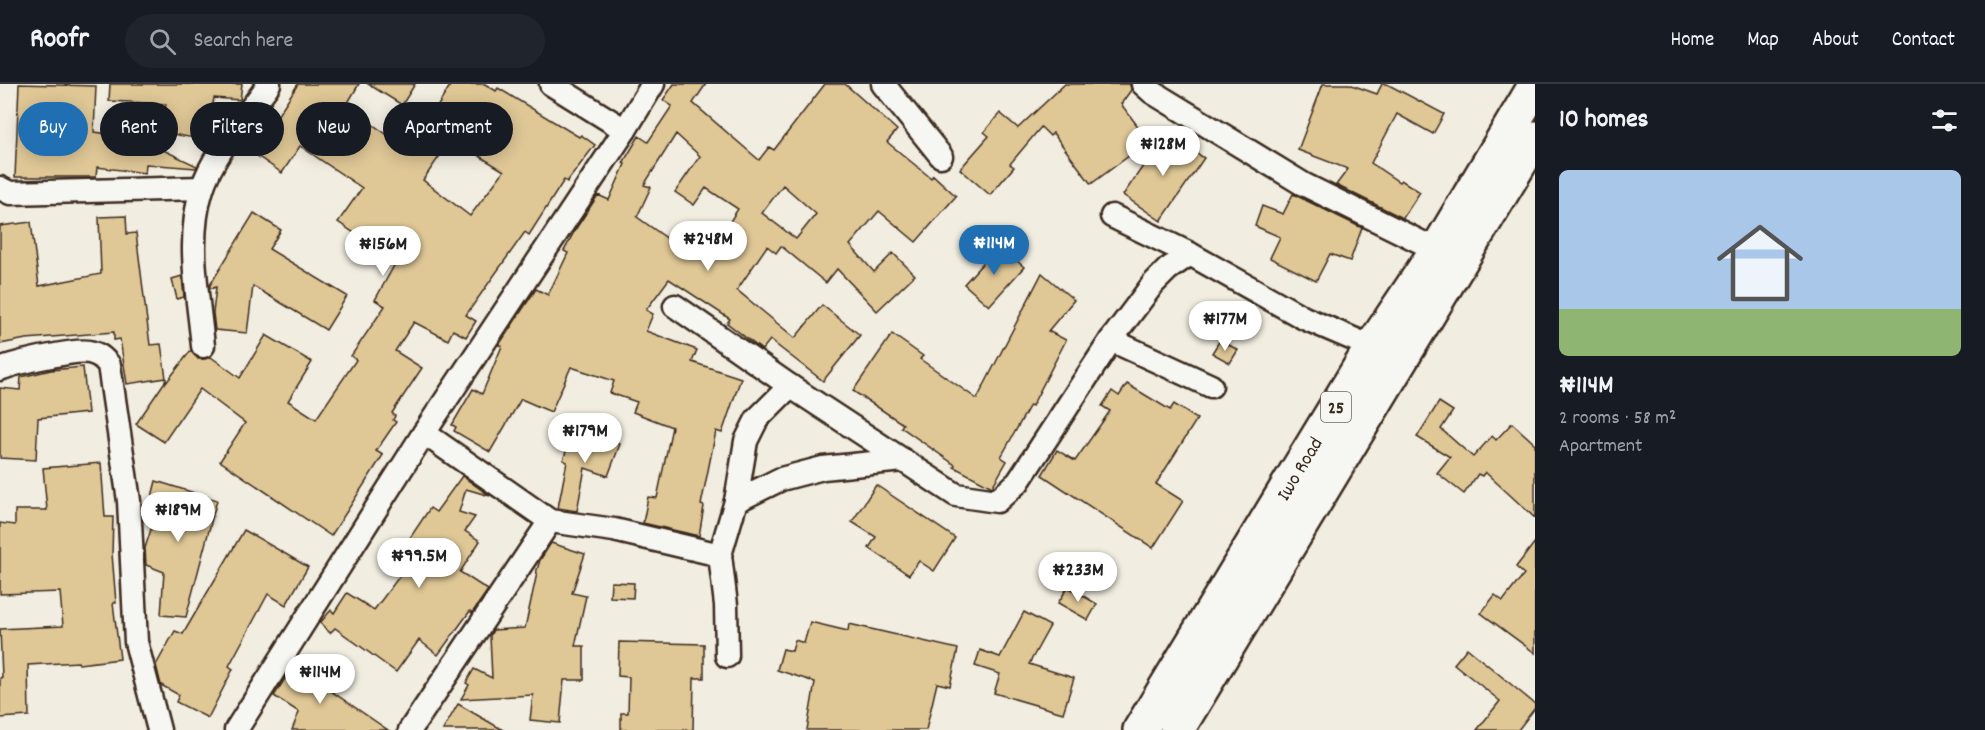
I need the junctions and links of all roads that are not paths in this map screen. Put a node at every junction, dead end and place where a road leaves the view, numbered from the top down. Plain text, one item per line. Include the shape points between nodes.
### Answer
1 (269, 84) edge
2 (551, 84) edge
3 (653, 84) edge
4 (883, 84) edge
5 (1143, 84) edge
6 (1535, 86) edge
7 (625, 130) junction
8 (1535, 138) edge
9 (941, 156) dead end
10 (0, 188) edge
11 (202, 188) junction
12 (1112, 216) dead end
13 (1437, 250) junction
14 (1190, 254) junction
15 (675, 306) dead end
16 (1111, 340) junction
17 (203, 346) dead end
18 (1372, 347) junction
19 (0, 369) edge
20 (790, 386) junction
21 (1211, 386) dead end
22 (424, 434) junction
23 (903, 460) junction
24 (1305, 489) junction
25 (735, 501) junction
26 (550, 521) junction
27 (720, 555) junction
28 (727, 656) dead end
29 (159, 730) edge
30 (236, 730) edge
31 (410, 730) edge
32 (1140, 730) edge
33 (1177, 730) edge

1 - 11 street via 215,160
2 - 7 street
3 - 7 street
4 - 9 street
5 - 13 street via 1303,184
6 - 13 main road, Iwo Road / 25
7 - 22 street
8 - 24 main road, Iwo Road
10 - 11 street via 10,193
11 - 17 street via 194,224 194,254
12 - 14 street
13 - 18 main road, Iwo Road / 25
14 - 16 street via 1153,284
14 - 18 street via 1304,318
15 - 20 street
16 - 21 street
16 - 23 street via 1018,482 997,501 956,495
18 - 24 main road, Iwo Road / 25
19 - 29 street via 14,363 87,351 100,355 109,365 129,501 136,642
20 - 23 street
20 - 25 street via 757,419 746,441
22 - 26 street
22 - 30 street
23 - 25 street via 823,468 781,479
24 - 32 main road, Iwo Road / 25
24 - 33 main road, Iwo Road
25 - 27 street
26 - 27 street via 614,530
26 - 31 street
27 - 28 street

